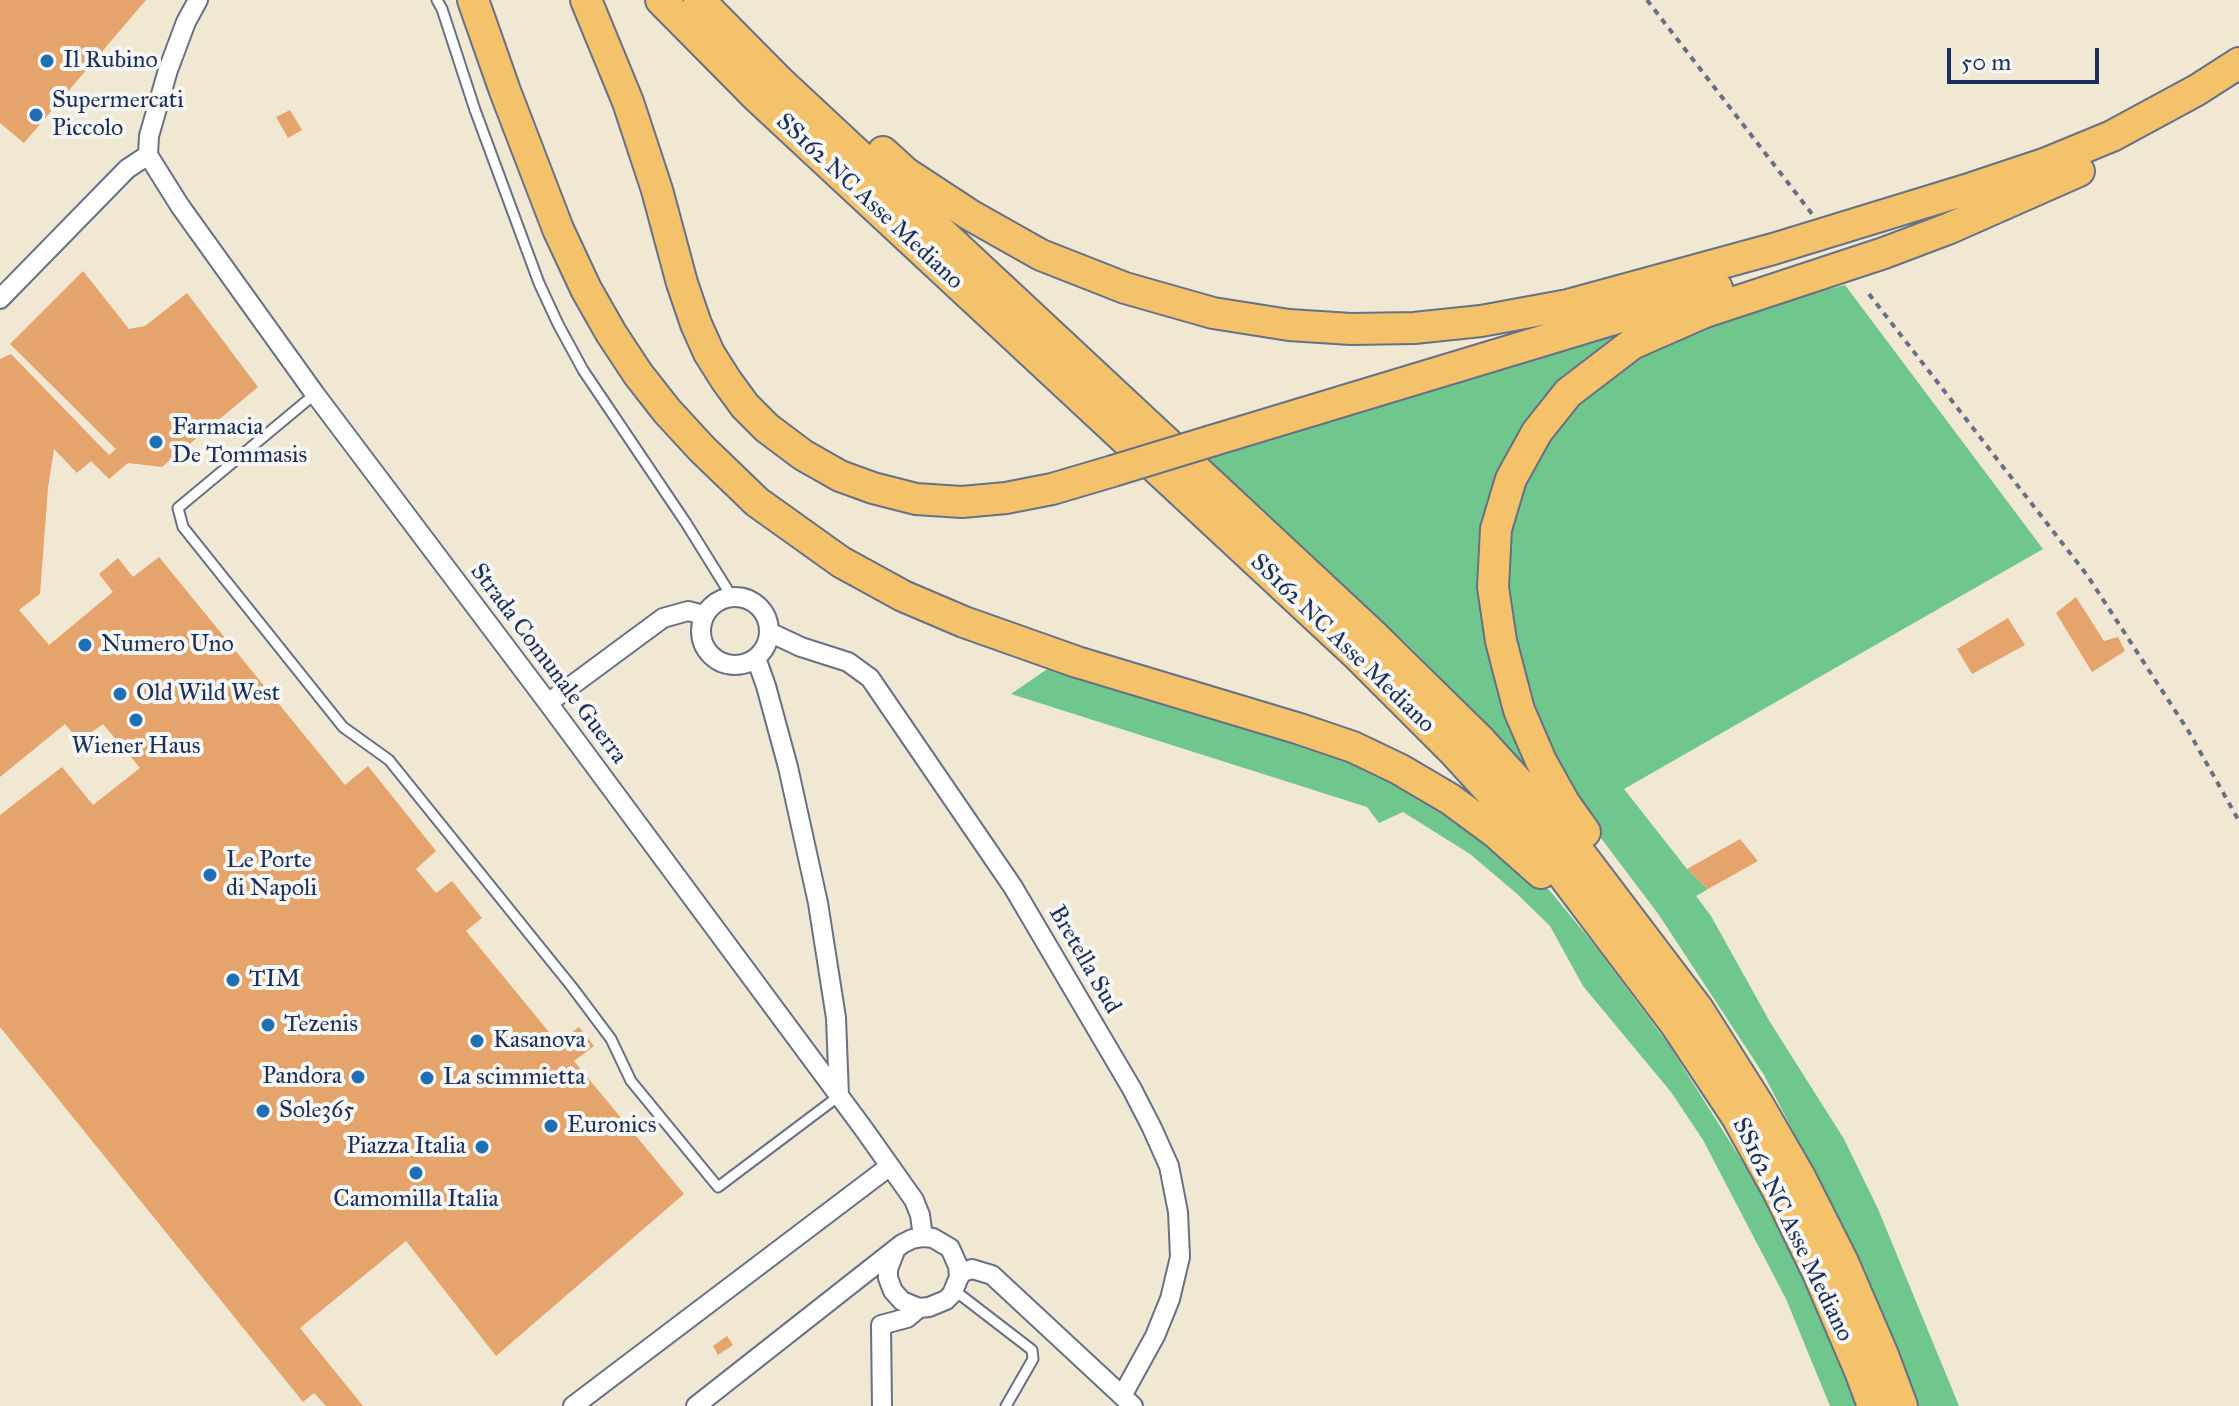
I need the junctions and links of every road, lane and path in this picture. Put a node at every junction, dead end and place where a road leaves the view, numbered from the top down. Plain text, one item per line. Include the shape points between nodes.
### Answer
1 (198, 0) edge
2 (437, 0) edge
3 (473, 0) edge
4 (586, 0) edge
5 (661, 0) edge
6 (699, 0) edge
7 (717, 0) edge
8 (1647, 0) edge
9 (2238, 82) edge
10 (148, 155) junction
11 (2051, 183) junction
12 (1816, 220) dead end
13 (1869, 294) dead end
14 (0, 299) edge
15 (315, 394) junction
16 (732, 597) junction
17 (704, 615) junction
18 (769, 632) junction
19 (756, 658) junction
20 (548, 703) junction
21 (2239, 821) edge
22 (1687, 1017) junction
23 (839, 1096) junction
24 (890, 1166) junction
25 (923, 1237) junction
26 (895, 1251) junction
27 (956, 1283) junction
28 (850, 1286) junction
29 (891, 1287) junction
30 (919, 1308) junction
31 (1127, 1401) edge
32 (573, 1406) edge
33 (696, 1406) edge
34 (882, 1406) edge
35 (1006, 1406) edge
36 (1873, 1406) edge
37 (1902, 1406) edge

1 - 10 street via 168,70
2 - 16 lane via 558,324
3 - 22 highway via 558,229 604,322 667,411 757,502 841,562 964,622 1300,729 1399,769 1496,833
4 - 11 highway, bridge via 633,116 696,324 726,380 767,428 803,455 840,476 916,499 962,502 1052,489
5 - 22 highway, SS162 NC Asse Mediano via 757,97 1355,653 1547,854
6 - 22 highway, SS162 NC Asse Mediano via 1481,741 1564,832
7 - 9 highway via 906,173 1041,255 1125,288 1213,313 1351,329 1481,321 1568,305 1788,245 2044,164 2112,136 2197,90
8 - 12 path
9 - 11 highway via 2121,152
10 - 14 street via 127,169
10 - 15 street, Strada Comunale Guerra
11 - 22 highway via 1950,228 1705,312 1632,344 1568,393 1537,432 1511,479 1496,529 1493,587 1519,710 1565,804 1647,917
13 - 21 path via 2087,575 2189,732
15 - 20 street, Strada Comunale Guerra
15 - 23 lane via 178,508 183,527 343,727 389,760 572,987 611,1039 631,1081 718,1187
16 - 17 street via 721,599
16 - 18 street via 754,602 768,621
17 - 19 street via 701,637 712,656 731,665
17 - 20 street via 688,611 663,618
18 - 19 street
18 - 31 street, Bretella Sud via 848,662 870,678 1013,887 1152,1128 1169,1166 1180,1257 1170,1299
19 - 23 street via 788,767 818,903 836,1018
20 - 23 street, Strada Comunale Guerra
22 - 36 highway, SS162 NC Asse Mediano via 1818,1273
22 - 37 highway, SS162 NC Asse Mediano via 1758,1104 1800,1177 1843,1262
23 - 24 street, Strada Comunale Guerra
24 - 25 street, Strada Comunale Guerra via 914,1200
24 - 32 street
25 - 26 street
25 - 27 street via 950,1248 958,1266
26 - 28 street
26 - 29 street via 888,1269
27 - 30 street via 946,1300
27 - 31 street via 972,1269 992,1275
27 - 35 lane via 1032,1350 1033,1359
28 - 29 street
28 - 33 street
29 - 30 street via 902,1301
30 - 34 street via 907,1318 881,1325

